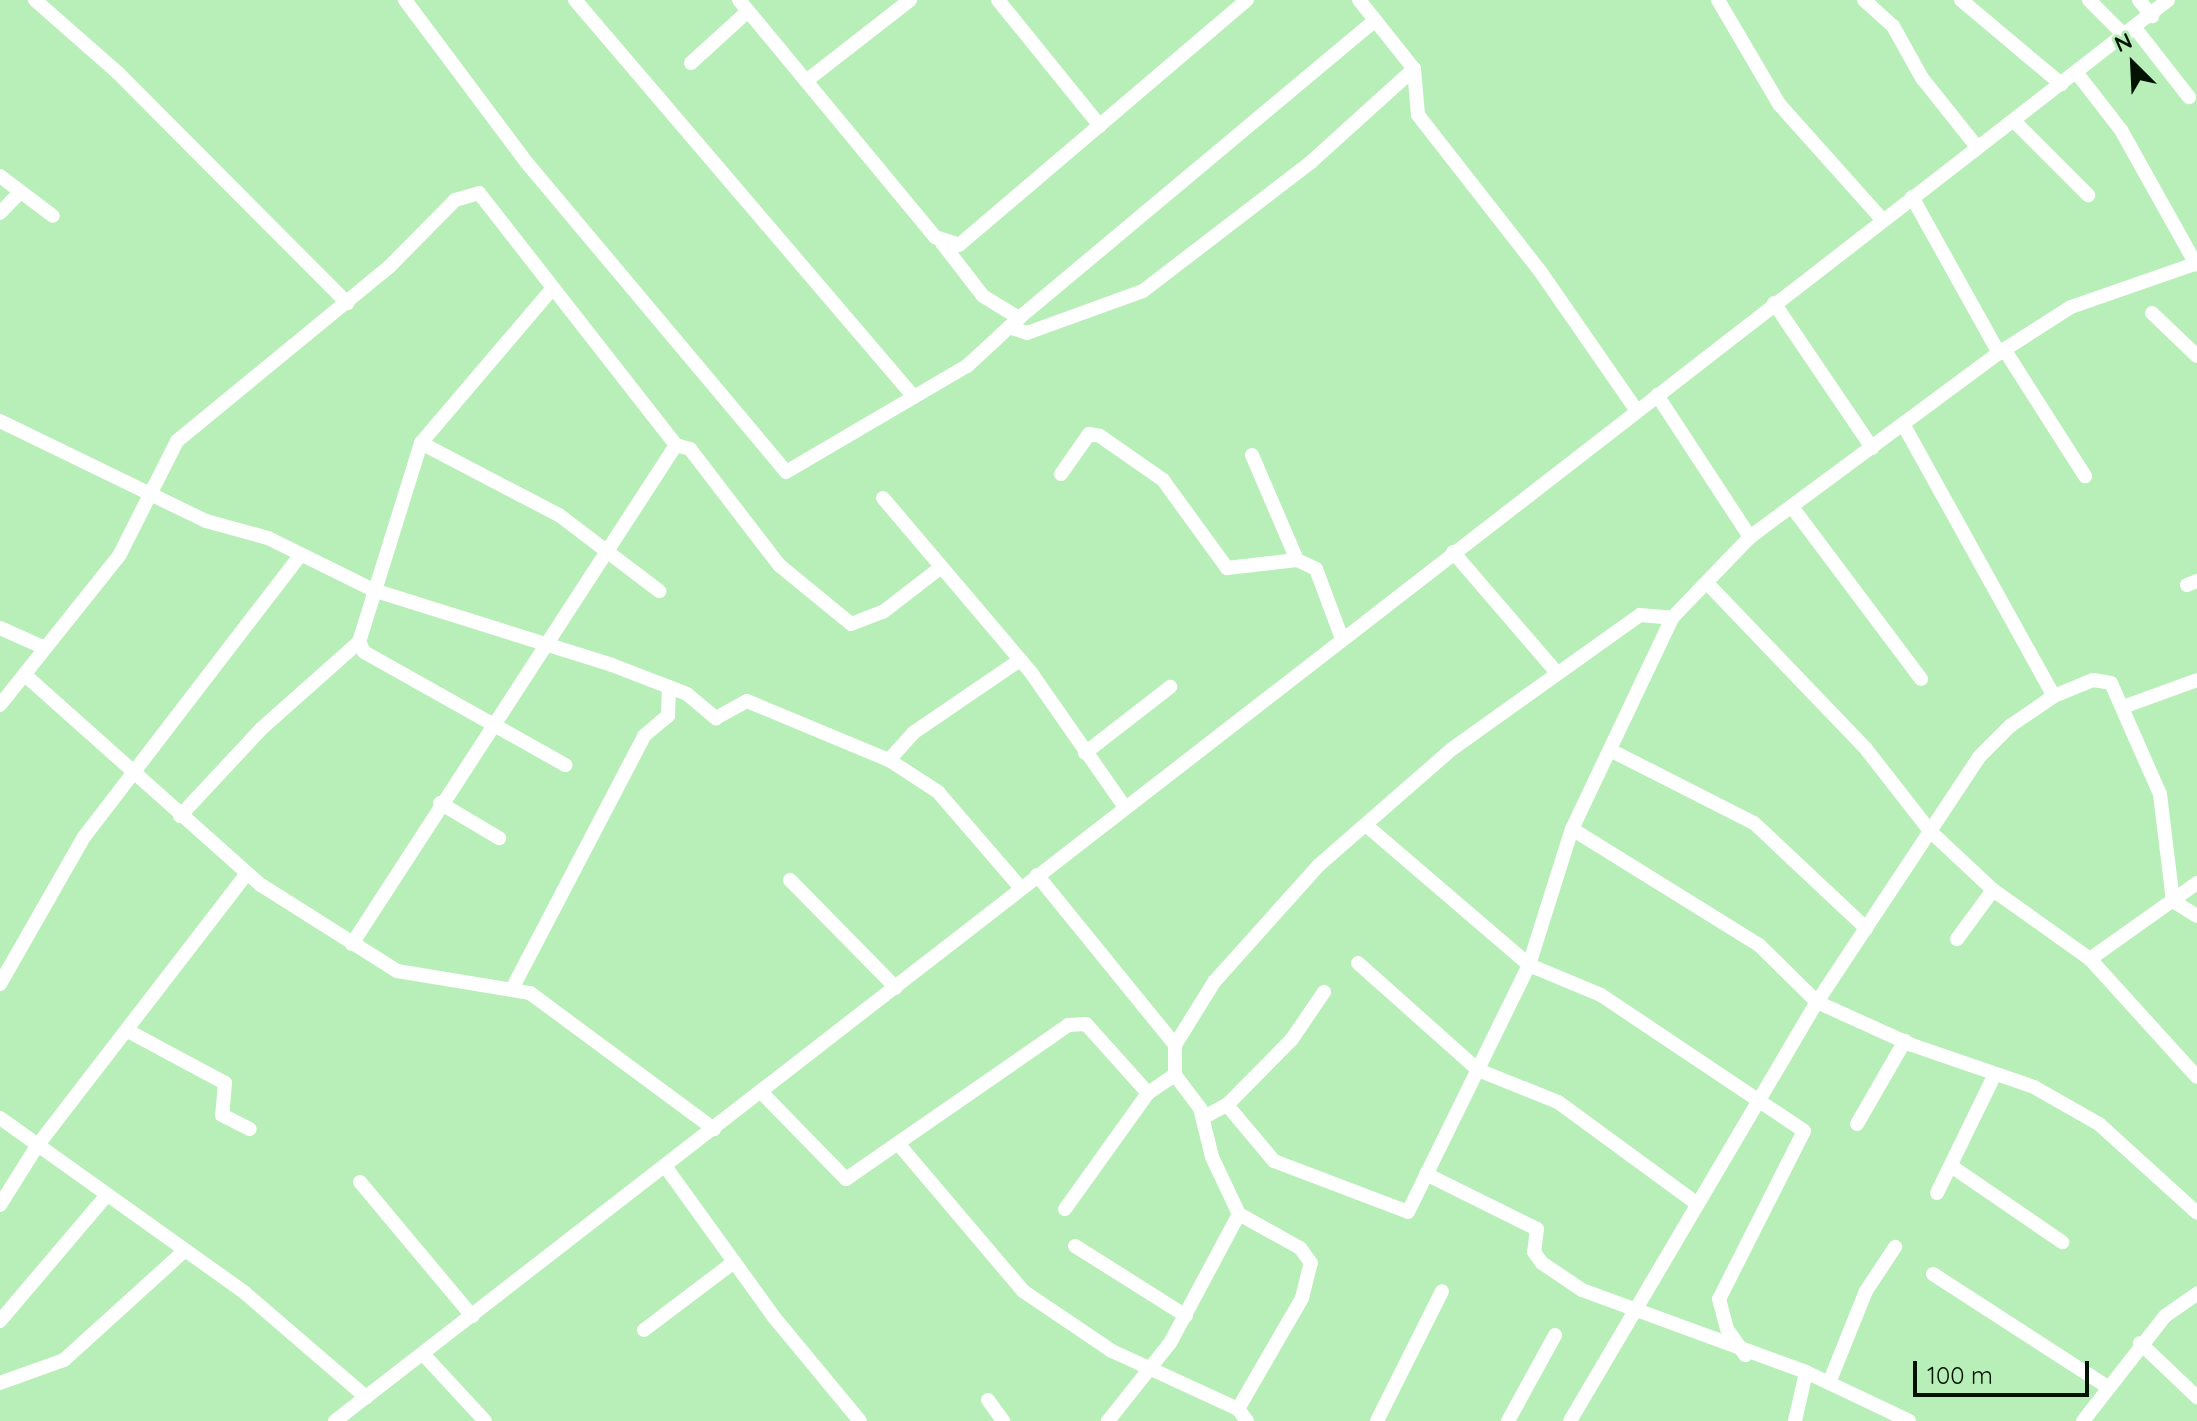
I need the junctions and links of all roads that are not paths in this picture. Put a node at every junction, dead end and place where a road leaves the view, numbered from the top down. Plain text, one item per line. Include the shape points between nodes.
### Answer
1 (35, 0) edge
2 (405, 0) edge
3 (910, 0) edge
4 (998, 0) edge
5 (1247, 0) edge
6 (1359, 0) edge
7 (1718, 0) edge
8 (1864, 0) edge
9 (1961, 0) edge
10 (2089, 0) edge
11 (2139, 0) edge
12 (2168, 0) edge
13 (580, 2) edge
14 (746, 4) edge
15 (2152, 16) junction
16 (1375, 20) junction
17 (2130, 33) junction
18 (691, 63) dead end
19 (1414, 69) junction
20 (2076, 72) junction
21 (806, 81) junction
22 (2061, 84) junction
23 (2189, 97) dead end
24 (2014, 121) junction
25 (1100, 126) junction
26 (1977, 147) junction
27 (0, 176) edge
28 (20, 192) junction
29 (2088, 195) dead end
30 (1912, 197) junction
31 (0, 213) edge
32 (53, 216) dead end
33 (1881, 218) junction
34 (942, 243) junction
35 (2196, 263) edge
36 (552, 289) junction
37 (347, 303) junction
38 (1774, 303) junction
39 (2152, 313) dead end
40 (1014, 323) junction
41 (2002, 351) junction
42 (2197, 356) edge
43 (1657, 395) junction
44 (914, 397) junction
45 (1637, 411) junction
46 (0, 421) edge
47 (1903, 424) junction
48 (421, 443) junction
49 (676, 445) junction
50 (1872, 448) junction
51 (1252, 455) dead end
52 (1061, 474) dead end
53 (2085, 476) dead end
54 (150, 493) junction
55 (883, 498) dead end
56 (1792, 507) junction
57 (1750, 537) junction
58 (607, 548) junction
59 (1453, 552) junction
60 (300, 556) junction
61 (1297, 560) junction
62 (940, 568) junction
63 (1707, 583) junction
64 (373, 590) junction
65 (659, 591) dead end
66 (1672, 618) junction
67 (0, 628) edge
68 (1341, 636) junction
69 (359, 642) junction
70 (550, 643) junction
71 (45, 648) junction
72 (1020, 660) junction
73 (1557, 673) junction
74 (25, 675) junction
75 (1921, 679) dead end
76 (2197, 680) edge
77 (669, 687) junction
78 (1170, 687) dead end
79 (2054, 696) junction
80 (0, 705) edge
81 (2123, 707) junction
82 (494, 724) junction
83 (1612, 751) junction
84 (1085, 753) junction
85 (889, 760) junction
86 (565, 765) dead end
87 (134, 775) junction
88 (440, 803) junction
89 (1124, 806) junction
90 (180, 816) junction
91 (1367, 826) junction
92 (1572, 829) junction
93 (1930, 831) junction
94 (499, 838) dead end
95 (247, 873) junction
96 (1037, 875) junction
97 (790, 880) dead end
98 (2197, 883) edge
99 (1020, 887) junction
100 (1993, 890) junction
101 (2173, 901) junction
102 (2197, 916) edge
103 (1866, 928) junction
104 (1957, 939) dead end
105 (352, 944) junction
106 (2090, 959) junction
107 (1358, 963) dead end
108 (1529, 965) junction
109 (0, 984) edge
110 (513, 987) junction
111 (896, 988) junction
112 (1324, 992) dead end
113 (1817, 1002) junction
114 (128, 1031) junction
115 (1905, 1041) junction
116 (1175, 1045) junction
117 (1478, 1070) junction
118 (1175, 1075) junction
119 (1994, 1076) junction
120 (2197, 1077) edge
121 (762, 1093) junction
122 (1148, 1093) junction
123 (1764, 1099) junction
124 (1227, 1105) junction
125 (1204, 1117) junction
126 (0, 1118) edge
127 (1857, 1124) dead end
128 (250, 1129) dead end
129 (714, 1129) junction
130 (37, 1146) junction
131 (901, 1147) junction
132 (665, 1166) junction
133 (1951, 1166) junction
134 (1426, 1174) junction
135 (360, 1182) dead end
136 (1937, 1193) dead end
137 (106, 1196) junction
138 (1696, 1203) junction
139 (0, 1205) edge
140 (1065, 1209) dead end
141 (2197, 1213) edge
142 (1239, 1214) junction
143 (2062, 1242) dead end
144 (1075, 1246) dead end
145 (1895, 1247) dead end
146 (184, 1251) junction
147 (734, 1262) junction
148 (1933, 1274) dead end
149 (1442, 1291) dead end
150 (2197, 1294) edge
151 (1638, 1314) junction
152 (472, 1316) junction
153 (1186, 1316) junction
154 (0, 1321) edge
155 (644, 1330) dead end
156 (1555, 1335) dead end
157 (2140, 1343) junction
158 (423, 1354) junction
159 (1745, 1355) junction
160 (1149, 1372) junction
161 (1806, 1372) junction
162 (0, 1383) edge
163 (1829, 1383) junction
164 (2106, 1386) junction
165 (366, 1397) junction
166 (2197, 1397) edge
167 (988, 1400) dead end
168 (1249, 1417) edge
169 (335, 1421) edge
170 (485, 1421) edge
171 (860, 1421) edge
172 (1003, 1421) edge
173 (1108, 1421) edge
174 (1377, 1421) edge
175 (1508, 1421) edge
176 (1570, 1421) edge
177 (1795, 1421) edge
178 (1909, 1421) edge
179 (2083, 1421) edge

1 - 37 street via 118,73
2 - 44 street via 518,151 786,472
3 - 21 street
4 - 25 street
5 - 25 street
6 - 16 street
7 - 33 street via 1779,104
8 - 26 street via 1893,26 1922,78
9 - 22 street
10 - 17 street
11 - 15 street
12 - 15 street
13 - 44 street
14 - 18 street
14 - 21 street
15 - 17 street
16 - 19 street
16 - 40 street
17 - 20 street
17 - 23 street
19 - 40 street via 1311,162 1143,291 1027,333
19 - 45 street via 1418,115 1540,271
20 - 22 street
20 - 35 street via 2121,130
21 - 34 street
22 - 24 street
24 - 26 street
24 - 29 street
25 - 34 street via 959,245
26 - 30 street
27 - 28 street
28 - 31 street
28 - 32 street
30 - 33 street
30 - 41 street
33 - 38 street
34 - 40 street via 983,296
35 - 41 street via 2071,307
36 - 37 street via 479,193 467,192
36 - 48 street
36 - 49 street
37 - 54 street via 177,441
38 - 43 street
38 - 50 street
39 - 42 street
40 - 44 street via 967,366
41 - 47 street
41 - 53 street
43 - 45 street
43 - 57 street
45 - 59 street
46 - 54 street
47 - 50 street
47 - 79 street
48 - 58 street
48 - 64 street
49 - 58 street
49 - 62 street via 690,449 779,565 851,624 863,624
50 - 56 street
51 - 61 street
52 - 61 street via 1089,434 1100,436 1163,480 1227,568
54 - 60 street
54 - 71 street via 119,556
55 - 62 street
56 - 57 street
56 - 75 street
57 - 63 street
58 - 65 street
58 - 70 street
59 - 68 street
59 - 73 street
60 - 64 street
60 - 87 street
61 - 68 street via 1316,569
62 - 72 street
63 - 66 street
63 - 93 street via 1866,749
64 - 69 street
64 - 70 street
66 - 73 street via 1640,615
66 - 83 street
67 - 71 street
68 - 89 street
69 - 82 street
69 - 90 street via 261,729
70 - 77 street
70 - 82 street
71 - 74 street
72 - 84 street
72 - 85 street via 913,733
73 - 91 street via 1452,749
74 - 80 street
74 - 87 street
76 - 81 street
77 - 85 street via 716,718 747,701
77 - 110 street via 668,716 645,735
78 - 84 street
79 - 81 street via 2106,679
79 - 93 street via 1979,757
81 - 101 street via 2132,745 2160,794
82 - 86 street
82 - 88 street
83 - 92 street
83 - 103 street via 1754,823
84 - 89 street
85 - 99 street via 938,792
87 - 90 street
87 - 109 street via 84,837
88 - 94 street
88 - 105 street
89 - 96 street
90 - 95 street
91 - 108 street
91 - 116 street via 1319,865 1232,962
92 - 108 street
92 - 113 street via 1759,945
93 - 100 street
93 - 103 street
95 - 105 street
95 - 114 street
96 - 99 street
96 - 116 street
97 - 111 street
98 - 101 street
99 - 111 street
100 - 104 street
100 - 106 street
101 - 102 street
101 - 106 street
103 - 113 street
105 - 110 street via 397,971 434,982
106 - 120 street
107 - 117 street
108 - 117 street
108 - 123 street via 1601,995
110 - 129 street
111 - 121 street
112 - 124 street via 1292,1039
113 - 115 street
113 - 123 street
114 - 128 street via 225,1083 222,1115
114 - 130 street
115 - 119 street
115 - 127 street
116 - 118 street
117 - 134 street
117 - 138 street via 1558,1102
118 - 122 street
118 - 125 street
119 - 133 street
119 - 141 street via 2034,1087 2099,1124
121 - 129 street
121 - 131 street via 836,1175 859,1174
122 - 131 street via 1086,1024 1068,1025
122 - 140 street
123 - 138 street
123 - 159 street via 1804,1131 1719,1299 1727,1329
124 - 125 street
124 - 134 street via 1266,1155 1345,1193 1406,1213
125 - 142 street via 1212,1157
126 - 130 street
129 - 132 street
130 - 137 street
130 - 139 street
131 - 160 street via 1023,1291
132 - 147 street
132 - 152 street
133 - 136 street
133 - 143 street
134 - 151 street via 1537,1229 1534,1252 1542,1263
135 - 152 street
137 - 146 street
137 - 154 street
138 - 151 street
142 - 153 street
142 - 168 street via 1300,1248 1311,1263 1302,1298
144 - 153 street
145 - 163 street via 1866,1291
146 - 162 street via 64,1360
146 - 165 street
147 - 155 street
147 - 171 street
148 - 164 street
149 - 174 street
150 - 157 street
151 - 159 street
151 - 176 street
152 - 158 street
153 - 160 street
156 - 175 street
157 - 164 street
157 - 166 street
158 - 165 street
158 - 170 street
159 - 161 street
160 - 168 street
160 - 173 street
161 - 163 street
161 - 177 street
163 - 178 street
164 - 179 street
165 - 169 street
167 - 172 street

